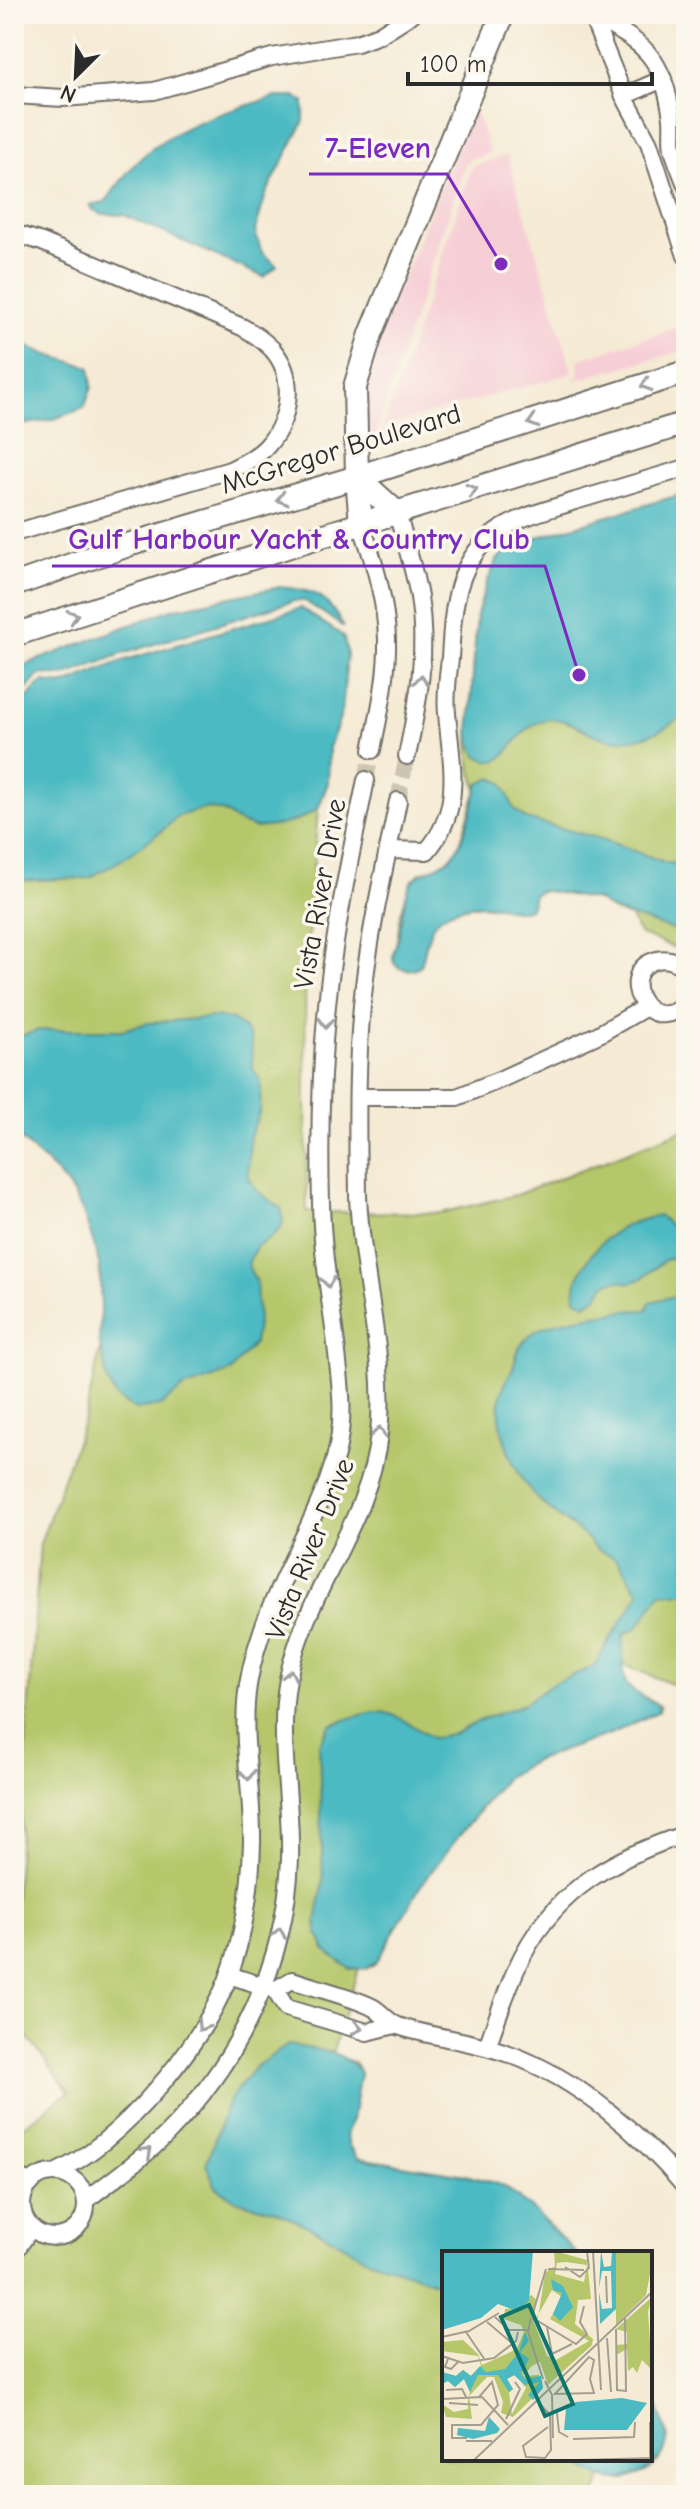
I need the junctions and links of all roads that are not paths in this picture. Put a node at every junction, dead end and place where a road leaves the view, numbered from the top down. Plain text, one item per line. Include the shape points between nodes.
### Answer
1 (503, 14) edge
2 (591, 15) edge
3 (406, 16) edge
4 (663, 79) junction
5 (14, 95) edge
6 (624, 96) junction
7 (679, 166) junction
8 (658, 172) junction
9 (686, 185) edge
10 (14, 233) edge
11 (686, 256) edge
12 (686, 372) edge
13 (686, 423) edge
14 (686, 468) edge
15 (357, 477) junction
16 (397, 513) junction
17 (361, 524) junction
18 (14, 533) edge
19 (14, 585) edge
20 (14, 635) edge
21 (372, 750) tunnel mouth
22 (407, 756) tunnel mouth
23 (366, 780) tunnel mouth
24 (398, 801) tunnel mouth
25 (388, 850) junction
26 (686, 970) edge
27 (686, 1003) edge
28 (646, 1007) junction
29 (358, 1097) junction
30 (686, 1834) edge
31 (229, 1975) junction
32 (270, 1989) junction
33 (334, 1994) junction
34 (327, 2020) junction
35 (395, 2025) junction
36 (487, 2047) junction
37 (55, 2173) junction
38 (14, 2174) edge
39 (30, 2184) junction
40 (686, 2188) edge
41 (86, 2200) junction
42 (31, 2228) junction
43 (14, 2253) edge

1 - 15 main road via 369,339 355,387
2 - 4 street via 645,49
2 - 6 street
3 - 5 street via 357,43 272,57 154,91 63,98
4 - 6 street
4 - 7 street
6 - 8 street
7 - 8 street
7 - 9 street
8 - 11 street
10 - 18 street via 242,327 274,352 288,392 279,429 248,461
12 -> 15 main road, McGregor Boulevard
16 -> 13 main road
14 - 25 street via 518,520 475,553 453,608 446,709 454,772 448,814 441,835 427,851
15 - 16 main road
15 - 17 main road
15 -> 19 main road, McGregor Boulevard
16 - 17 main road
22 -> 16 street via 423,647 416,582
20 -> 17 main road
17 - 21 street via 387,638
23 -> 31 street, Vista River Drive via 336,936 320,1109 321,1206 341,1431 319,1504 268,1615 251,1667 245,1724 250,1882
24 - 25 street, Vista River Drive
25 - 29 street, Vista River Drive via 364,982
26 - 28 street via 669,959 644,967 637,992
27 - 28 street via 663,1014
28 - 29 street via 599,1034 457,1097
32 -> 29 street, Vista River Drive via 290,1862 283,1737 288,1679 367,1487 378,1439 381,1382 358,1199
30 - 36 street via 603,1868 556,1907 523,1956
31 - 32 street
31 -> 37 street, Vista River Drive via 202,2027 160,2085 101,2143
32 - 33 street via 292,1980
32 - 34 street via 286,2008
41 -> 32 street, Vista River Drive via 134,2164 195,2104
33 - 34 street
33 - 35 street via 373,2007
34 -> 35 street via 367,2032
35 - 36 street
36 - 40 street via 565,2081 659,2158
37 - 39 street
37 - 41 street via 76,2181
38 - 39 street
39 - 42 street via 22,2202
41 - 42 street via 82,2222 66,2235 46,2236
42 - 43 street

